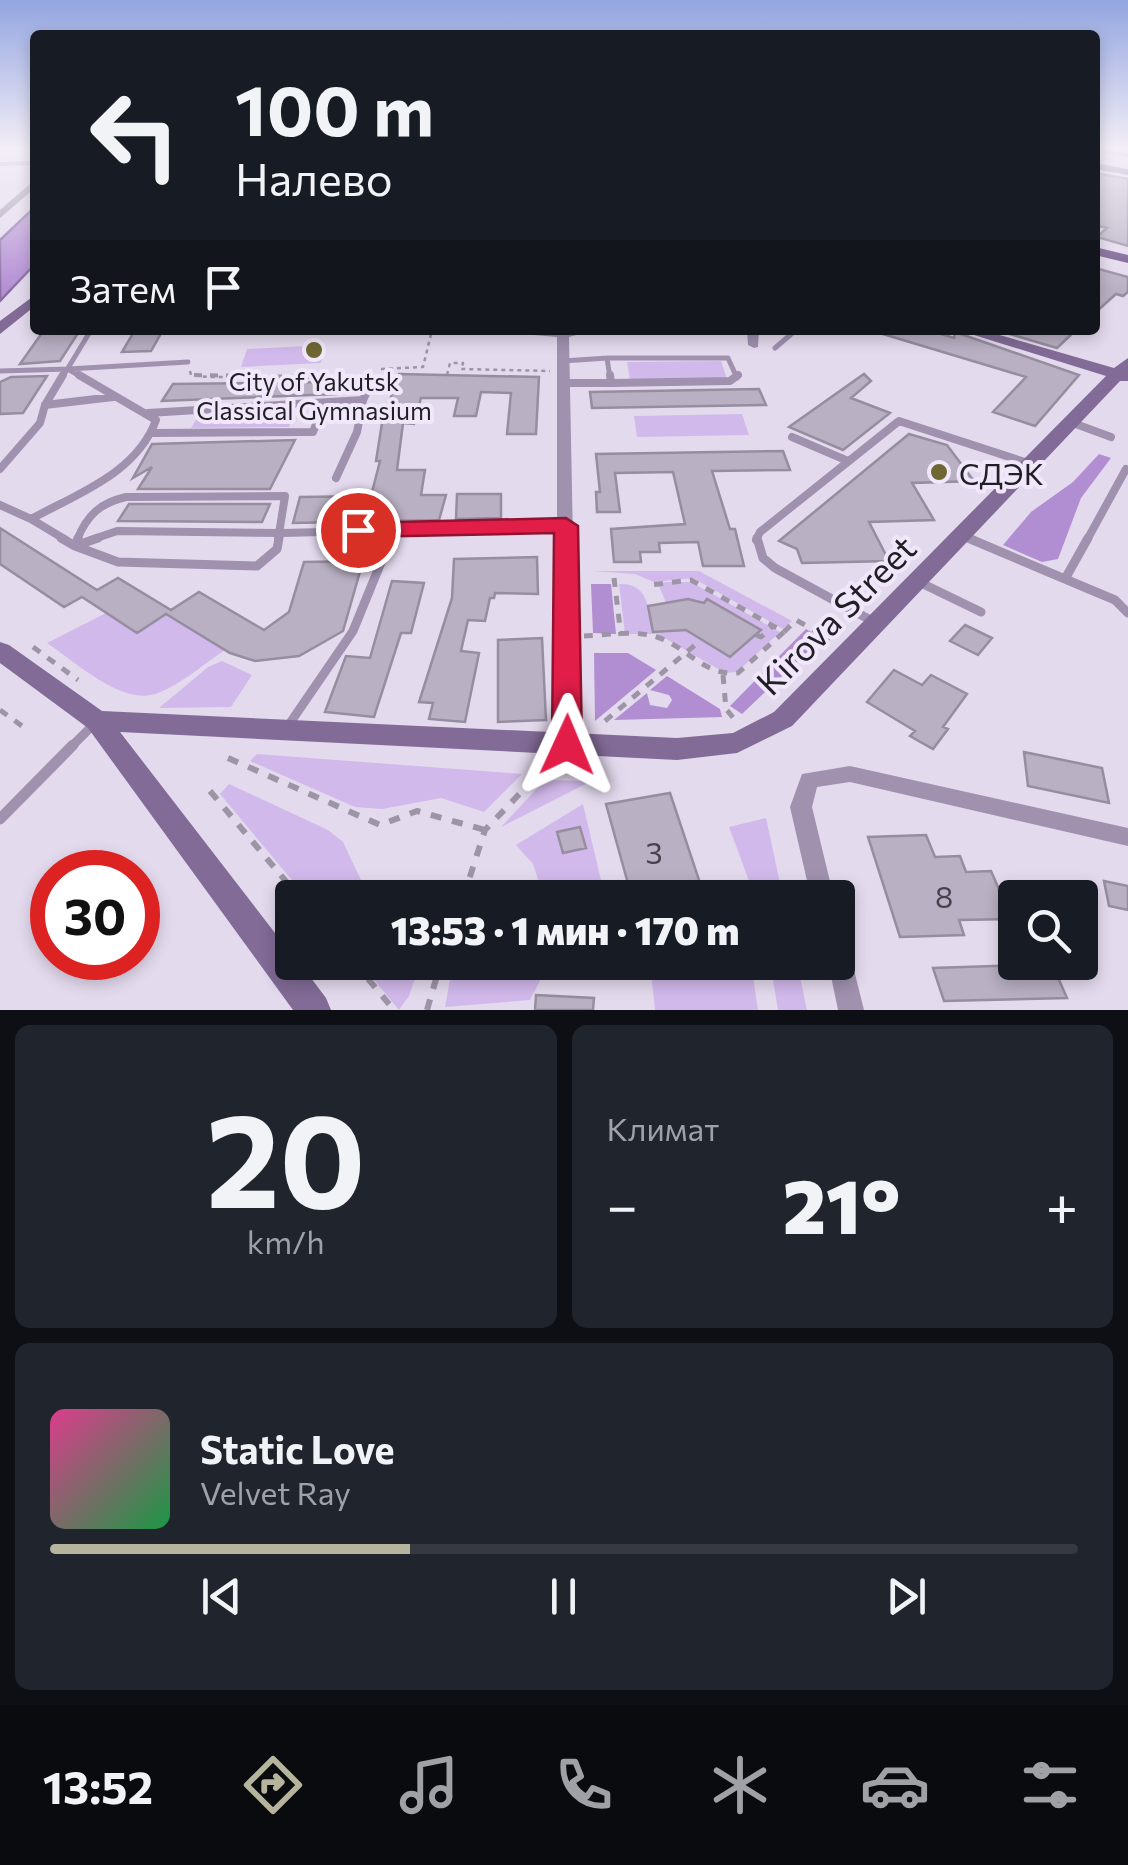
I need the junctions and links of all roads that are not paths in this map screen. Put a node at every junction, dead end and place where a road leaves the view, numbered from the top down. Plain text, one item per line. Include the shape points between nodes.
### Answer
1 (21, 196) edge
2 (0, 215) edge
3 (1100, 252) edge
4 (1128, 259) edge
5 (30, 303) edge
6 (0, 329) edge
7 (88, 335) edge
8 (563, 335) edge
9 (753, 335) edge
10 (790, 335) edge
11 (985, 335) edge
12 (754, 346) dead end
13 (774, 348) dead end
14 (608, 358) junction
15 (188, 362) road end
16 (68, 369) junction
17 (0, 371) edge
18 (560, 372) junction
19 (1125, 372) edge
20 (373, 378) road end
21 (610, 383) junction
22 (114, 397) junction
23 (363, 400) junction
24 (45, 405) junction
25 (323, 406) junction
26 (148, 413) junction
27 (1073, 423) junction
28 (154, 434) junction
29 (792, 437) dead end
30 (1111, 437) dead end
31 (848, 461) junction
32 (1032, 465) junction
33 (0, 469) edge
34 (1126, 469) edge
35 (336, 478) dead end
36 (0, 504) edge
37 (31, 519) junction
38 (566, 526) junction
39 (395, 529) junction
40 (282, 533) junction
41 (963, 535) junction
42 (74, 546) junction
43 (1065, 579) junction
44 (918, 582) junction
45 (982, 612) dead end
46 (1128, 614) edge
47 (876, 623) junction
48 (0, 651) edge
49 (97, 721) junction
50 (284, 732) junction
51 (559, 753) junction
52 (0, 818) edge
53 (1128, 837) edge
54 (820, 880) edge
55 (844, 980) edge
56 (314, 1010) edge
57 (851, 1010) edge

1 - 2 street
3 - 4 main road
5 - 6 street
7 - 16 lane
8 - 18 street
9 - 12 street
10 - 13 lane
11 - 19 street
14 - 18 lane
14 - 21 lane
14 - 21 lane via 728,358 739,377
15 - 16 lane
16 - 17 lane
16 - 22 lane
16 - 24 lane
18 - 21 lane
18 - 38 street
19 - 27 street, Kirova Street
20 - 23 lane
22 - 24 lane
22 - 26 lane
23 - 25 lane
23 - 35 lane
24 - 33 lane via 40,423
25 - 26 lane
25 - 28 lane via 313,432
26 - 28 lane via 156,420
27 - 30 lane
27 - 32 street, Kirova Street
28 - 37 lane via 130,462
29 - 31 lane
31 - 32 lane via 892,424 906,421
31 - 47 lane via 756,541 775,568
32 - 41 street, Kirova Street
34 - 43 lane
36 - 37 lane
37 - 42 lane
38 - 39 lane
38 - 51 street via 568,636
39 - 40 lane
39 - 50 lane via 353,631
40 - 42 lane via 117,531
40 - 42 lane via 278,549 257,566 118,562
40 - 42 lane via 285,496 126,496 104,501 85,517
41 - 43 lane
41 - 44 street, Kirova Street
43 - 46 lane via 1116,600
44 - 45 lane
44 - 47 street, Kirova Street
47 - 51 street, Kirova Street via 782,719 698,749
48 - 49 street
49 - 50 street, Kirova Street
49 - 52 lane
49 - 56 street
50 - 51 street, Kirova Street
53 - 54 street via 850,774 809,780 801,806
55 - 57 street

